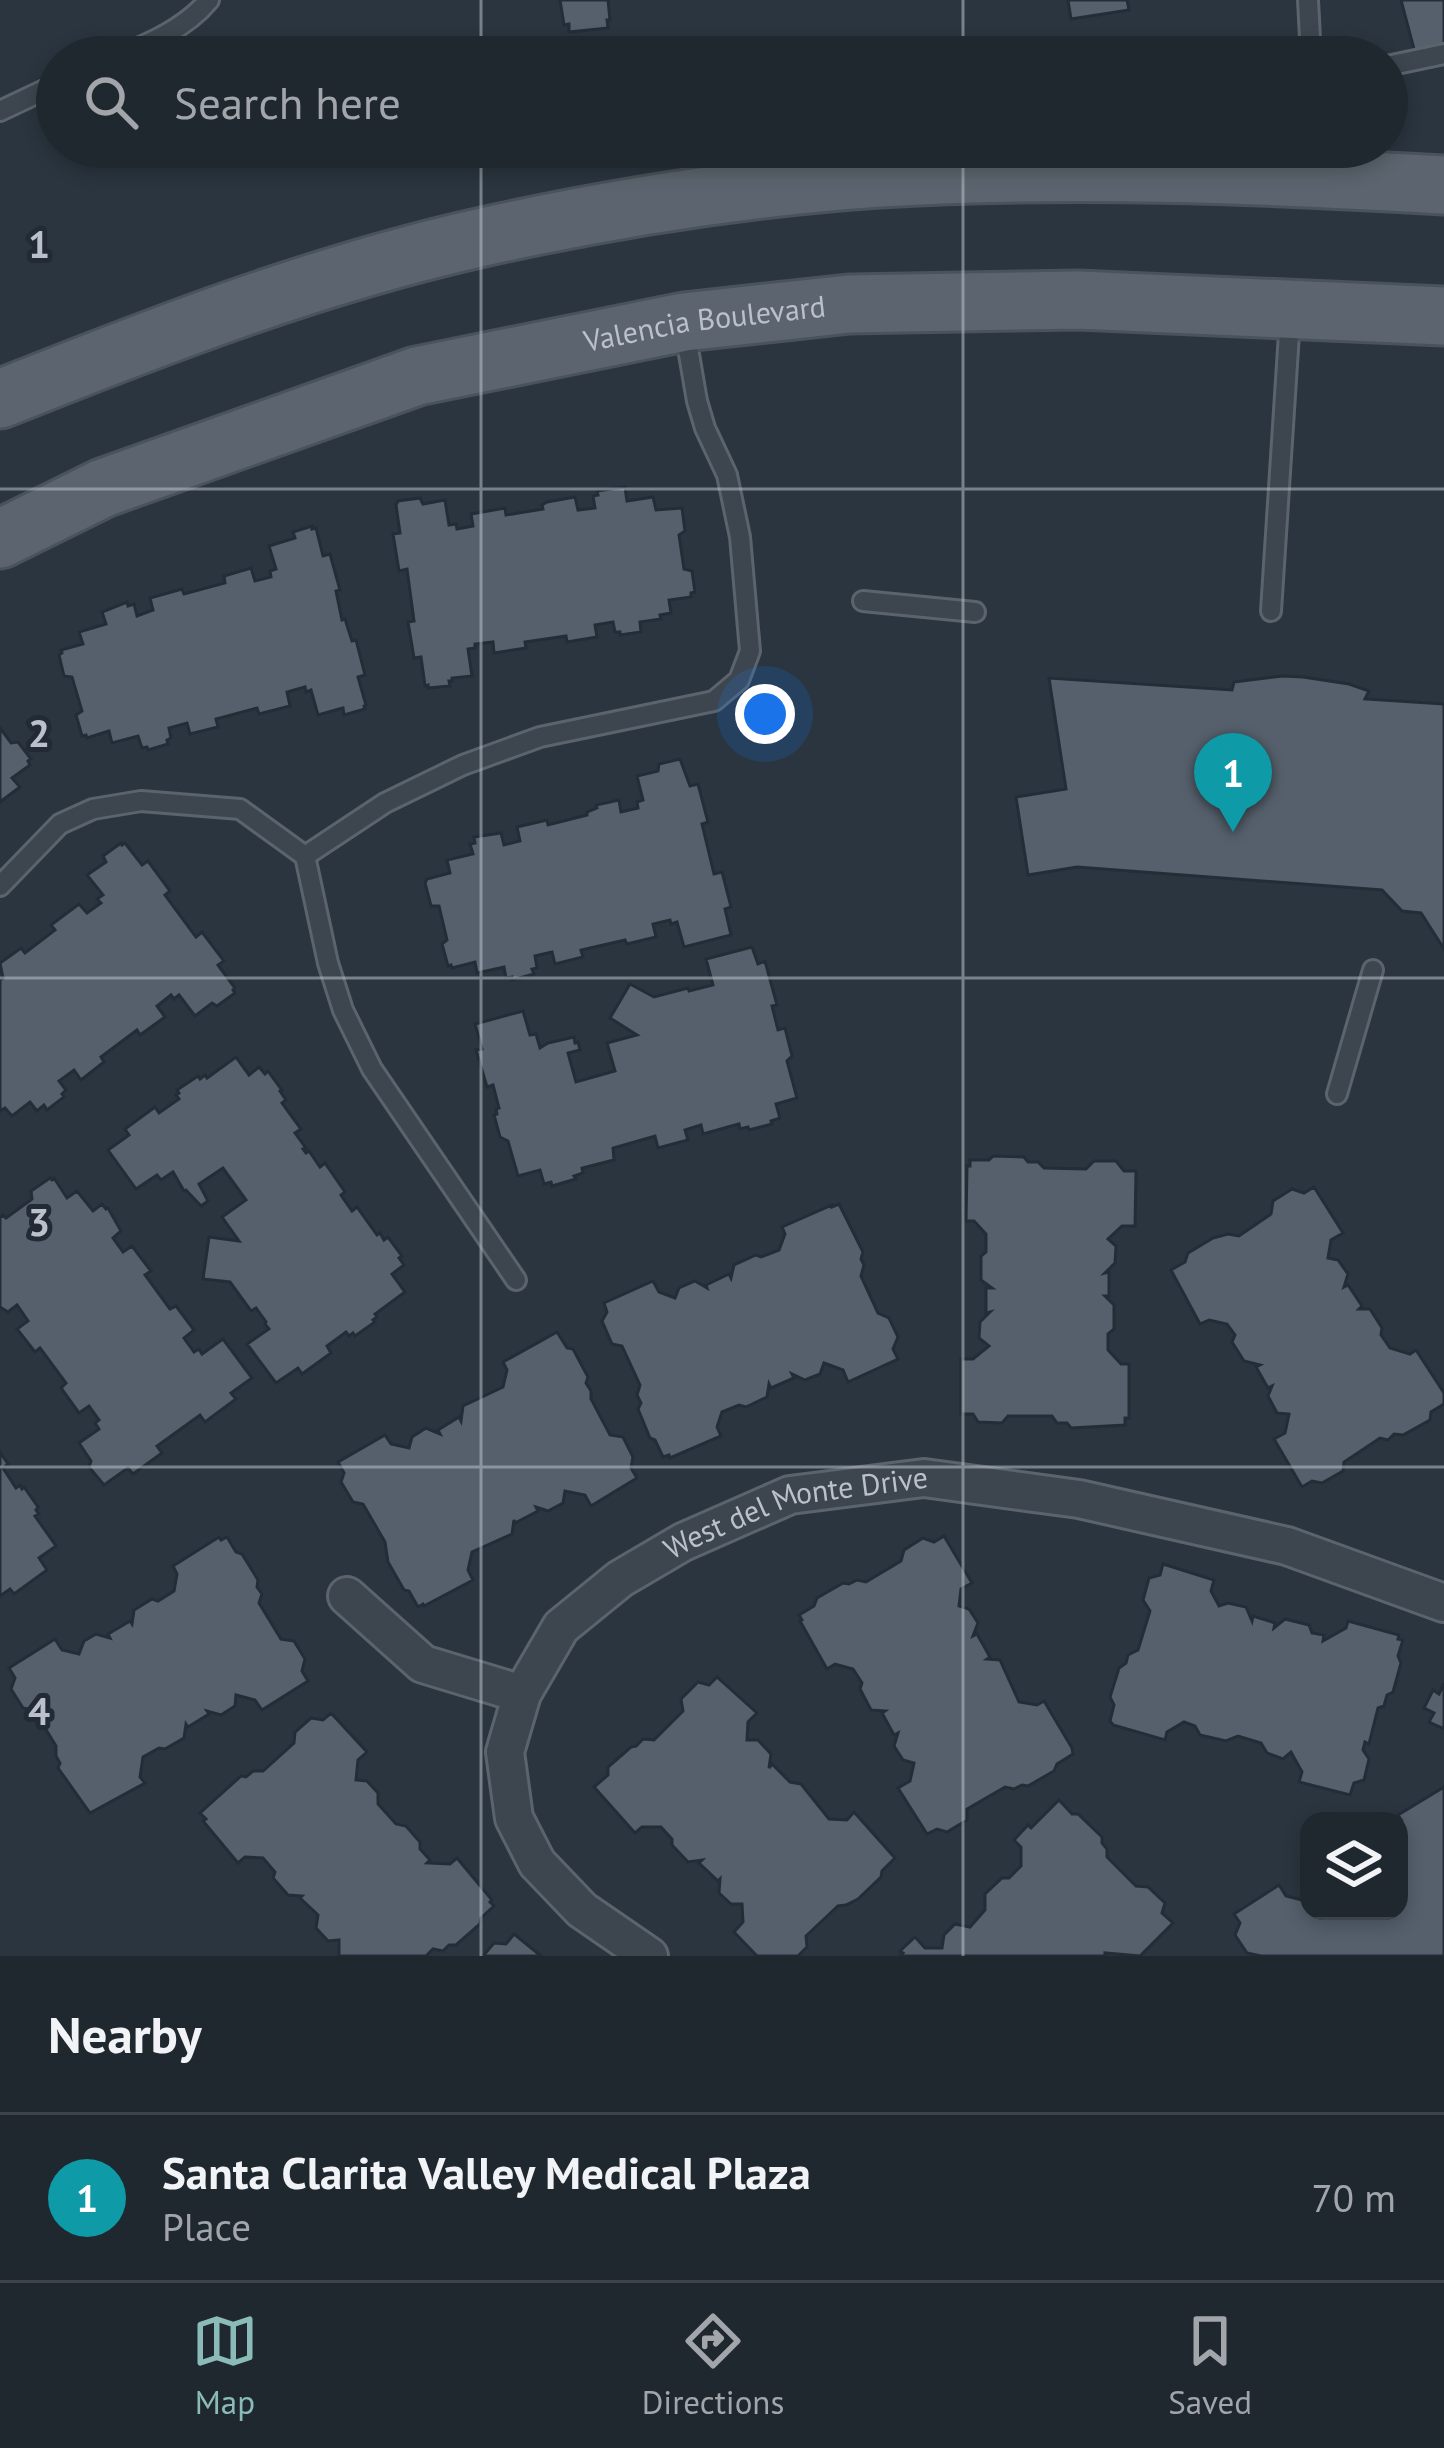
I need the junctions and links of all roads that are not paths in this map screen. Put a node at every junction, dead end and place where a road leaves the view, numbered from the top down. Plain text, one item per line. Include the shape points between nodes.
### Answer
1 (1330, 0) edge
2 (1308, 3) edge
3 (206, 4) edge
4 (162, 36) edge
5 (1310, 36) edge
6 (1444, 54) edge
7 (1408, 62) edge
8 (36, 94) edge
9 (0, 111) edge
10 (1444, 185) edge
11 (1290, 308) junction
12 (1444, 316) edge
13 (683, 322) junction
14 (0, 399) edge
15 (0, 539) edge
16 (863, 601) dead end
17 (1271, 611) dead end
18 (975, 612) dead end
19 (305, 856) junction
20 (0, 886) edge
21 (1373, 970) dead end
22 (1337, 1094) dead end
23 (516, 1280) dead end
24 (347, 1596) dead end
25 (1444, 1603) edge
26 (523, 1694) junction
27 (649, 1956) edge

1 - 2 lane
2 - 5 lane
3 - 4 lane
6 - 7 lane
8 - 9 lane
10 - 14 main road via 1307,170 1068,173 878,178 680,200 482,237 284,292
11 - 12 main road, Valencia Boulevard
11 - 13 main road, Valencia Boulevard via 1078,300 849,304
11 - 17 lane
13 - 15 main road, Valencia Boulevard via 417,376 104,488
13 - 19 lane via 697,400 740,537 750,651 739,680 714,701 541,737 464,765 385,802
16 - 18 lane
19 - 20 lane via 239,809 141,801 61,824
19 - 23 lane via 328,963 372,1069
21 - 22 lane
24 - 26 street via 423,1664
25 - 26 street, West del Monte Drive via 1287,1546 1079,1498 924,1478 790,1495 683,1542 561,1627
26 - 27 street, West del Monte Drive via 505,1752 514,1818 536,1863 582,1910

